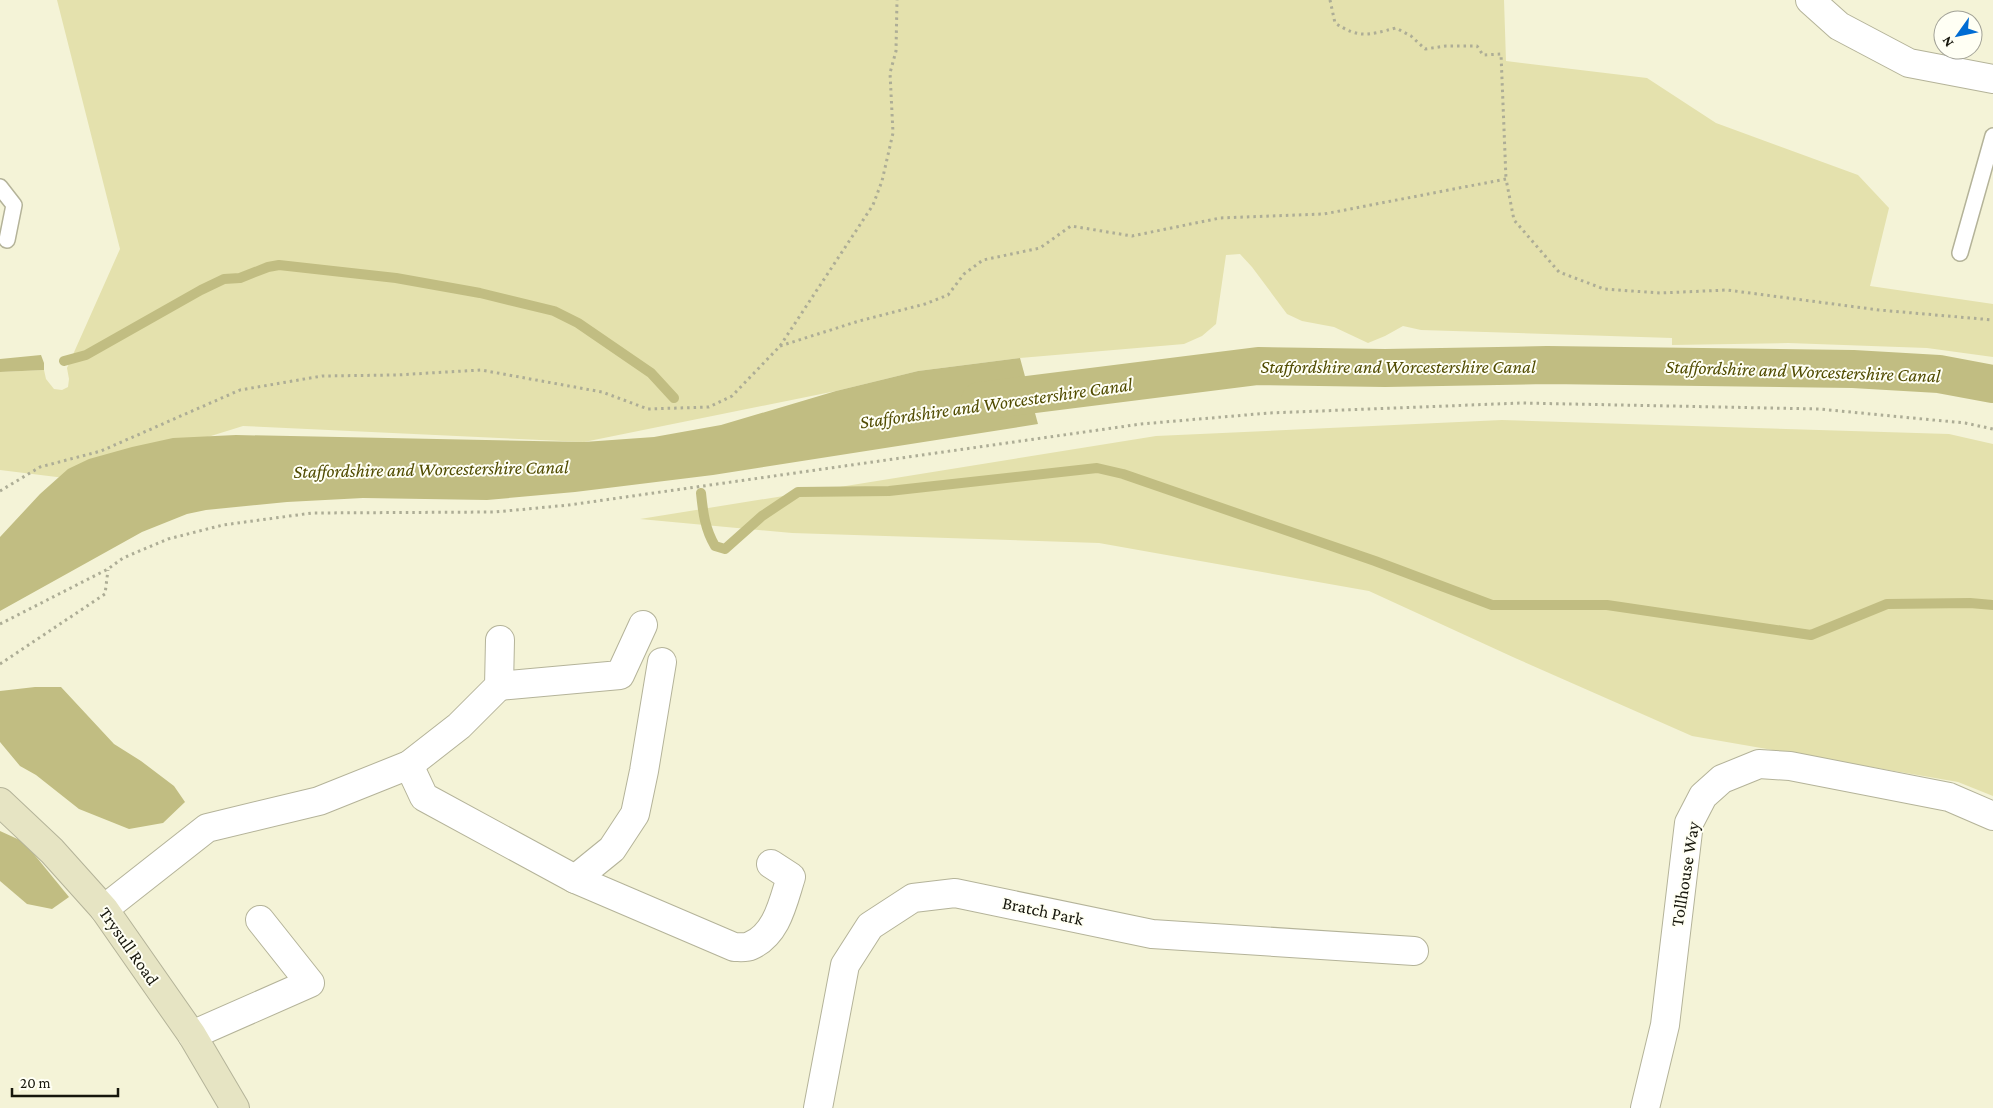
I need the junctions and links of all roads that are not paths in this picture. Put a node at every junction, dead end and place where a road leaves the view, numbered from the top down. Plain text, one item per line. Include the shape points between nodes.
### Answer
1 (1810, 0) edge
2 (1993, 78) edge
3 (1993, 136) edge
4 (0, 187) edge
5 (7, 240) dead end
6 (1960, 253) dead end
7 (643, 625) dead end
8 (500, 640) dead end
9 (662, 662) dead end
10 (499, 686) junction
11 (409, 764) junction
12 (0, 802) edge
13 (1993, 816) edge
14 (771, 864) dead end
15 (575, 879) junction
16 (104, 909) junction
17 (260, 920) dead end
18 (1414, 951) dead end
19 (192, 1035) junction
20 (235, 1108) edge
21 (818, 1108) edge
22 (1645, 1108) edge

1 - 2 street via 1838,26 1910,62
3 - 6 lane
4 - 5 lane via 14,206
7 - 10 street via 620,675
8 - 10 street
9 - 15 street via 635,814 612,849
10 - 11 street via 459,726
11 - 15 street via 424,797
11 - 16 street via 319,801 207,828
12 - 16 street, Trysull Road via 52,851
13 - 22 street, Tollhouse Way via 1949,797 1790,766 1759,764 1722,779 1703,796 1689,823 1665,1025
14 - 15 street via 791,877 770,931 750,947 734,947
16 - 19 street, Trysull Road
17 - 19 street via 310,983
18 - 21 street, Bratch Park via 1152,934 955,893 913,898 870,926 846,965
19 - 20 street, Trysull Road

